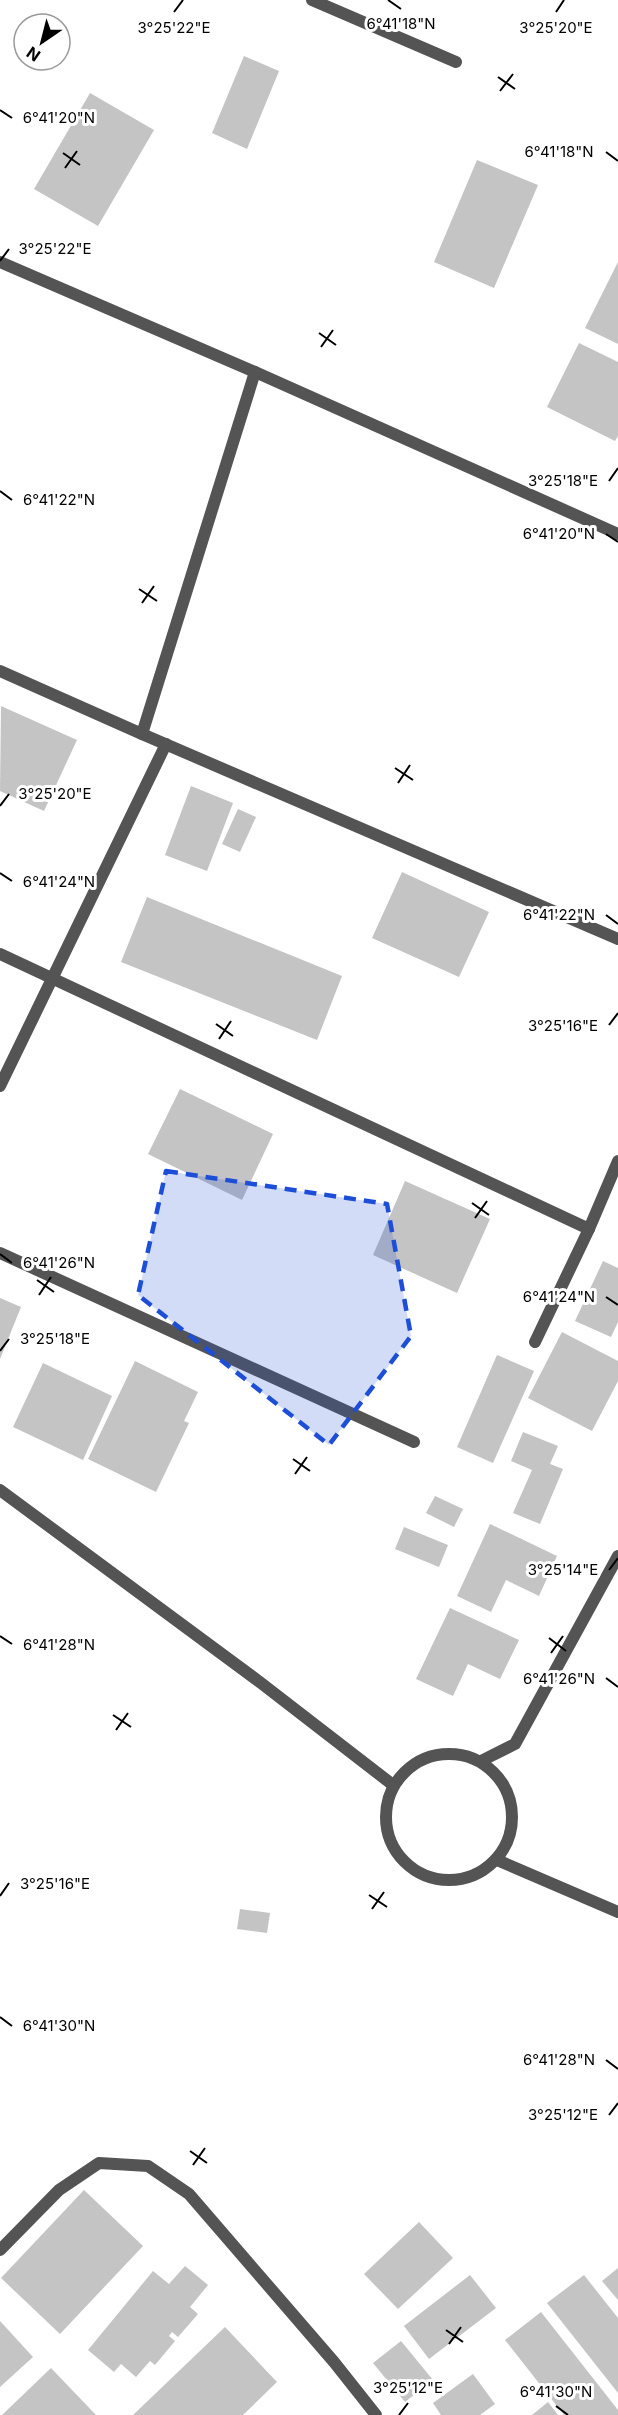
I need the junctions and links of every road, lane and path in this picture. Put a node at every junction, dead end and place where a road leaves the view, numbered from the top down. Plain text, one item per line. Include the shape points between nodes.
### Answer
1 (312, 0) edge
2 (456, 62) dead end
3 (0, 262) edge
4 (255, 372) junction
5 (618, 534) edge
6 (0, 671) edge
7 (142, 734) junction
8 (166, 744) junction
9 (618, 939) edge
10 (0, 954) edge
11 (53, 979) junction
12 (0, 1086) edge
13 (618, 1161) edge
14 (589, 1229) junction
15 (0, 1253) edge
16 (535, 1342) dead end
17 (414, 1442) dead end
18 (0, 1490) edge
19 (618, 1556) edge
20 (481, 1761) junction
21 (393, 1785) junction
22 (497, 1860) junction
23 (618, 1912) edge
24 (0, 2250) edge
25 (376, 2415) edge

1 - 2 street
3 - 4 street
4 - 5 street
4 - 7 street
6 - 7 street
7 - 8 street
8 - 9 street
8 - 11 street
10 - 11 street
11 - 12 street
11 - 14 street
13 - 14 street
14 - 16 street
15 - 17 street
18 - 21 street
19 - 20 street via 515,1744
20 - 21 street via 454,1753 426,1757 403,1772
20 - 22 street via 501,1780 512,1807 511,1835
21 - 22 street via 385,1810 388,1837 402,1861 423,1876 450,1881 476,1876
22 - 23 street
24 - 25 street via 58,2190 99,2163 148,2166 189,2194

